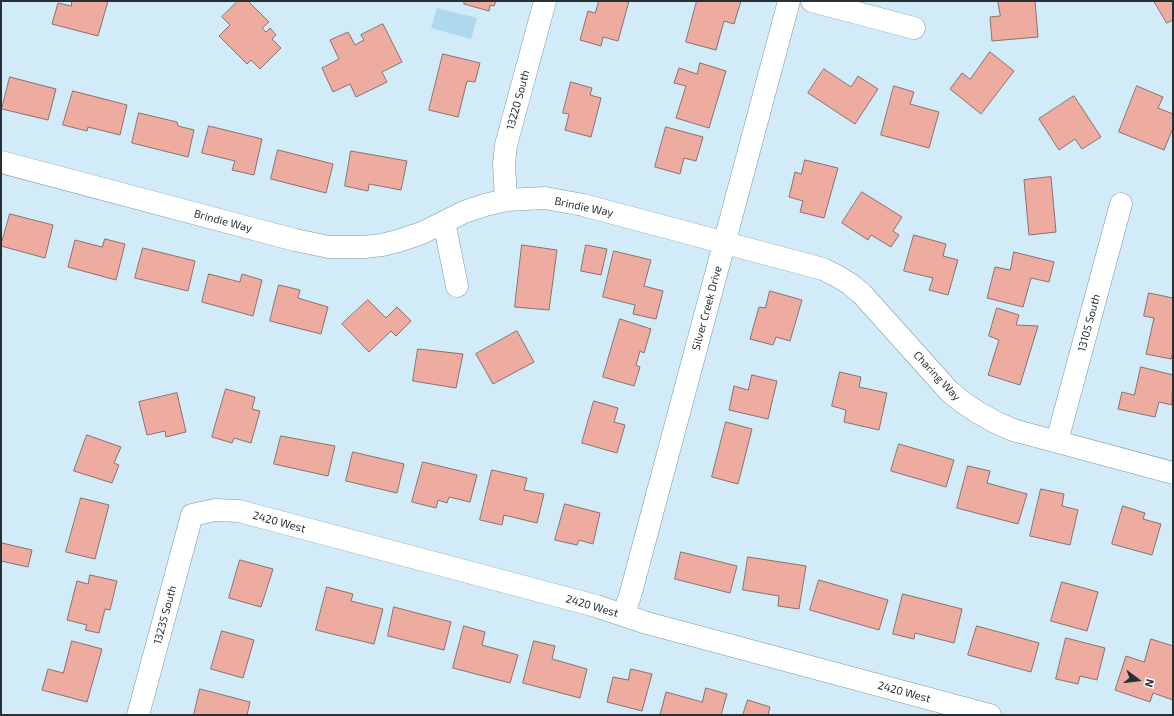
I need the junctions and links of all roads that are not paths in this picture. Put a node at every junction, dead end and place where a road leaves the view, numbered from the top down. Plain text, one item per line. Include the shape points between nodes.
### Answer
1 (545, 1) edge
2 (789, 1) edge
3 (812, 1) edge
4 (914, 28) dead end
5 (1, 162) edge
6 (506, 200) junction
7 (1121, 204) dead end
8 (444, 222) junction
9 (724, 242) junction
10 (457, 286) dead end
11 (1057, 441) junction
12 (1173, 473) edge
13 (192, 515) joint
14 (623, 615) junction
15 (138, 715) edge
16 (990, 715) edge

1 - 6 street, 13220 South via 506,145
2 - 9 street, Silver Creek Drive
3 - 4 street
5 - 8 street, Brindie Way via 329,247 387,244 422,233
6 - 8 street, Brindie Way via 464,212
6 - 9 street, Brindie Way via 545,198 564,201
7 - 11 street, 13105 South
8 - 10 street
9 - 11 street, Charing Way via 808,265 837,276 862,294 949,391 963,403 995,423
9 - 14 street, Silver Creek Drive
11 - 12 street, Charing Way
13 - 14 street, 2420 West via 215,510 239,511
13 - 15 street, 13235 South
14 - 16 street, 2420 West

